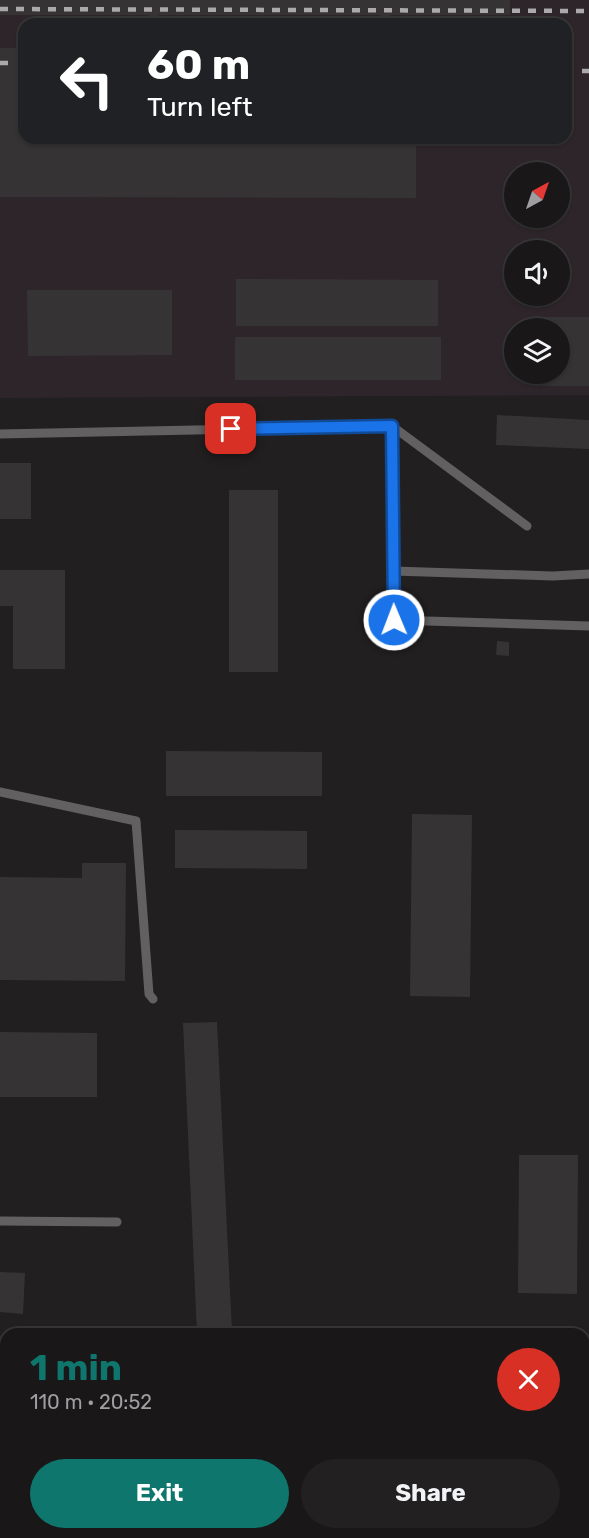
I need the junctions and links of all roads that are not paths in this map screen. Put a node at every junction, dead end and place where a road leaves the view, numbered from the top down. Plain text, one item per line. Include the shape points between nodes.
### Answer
1 (392, 426) junction
2 (0, 434) edge
3 (527, 526) dead end
4 (393, 571) junction
5 (589, 574) edge
6 (589, 626) edge
7 (0, 792) edge
8 (153, 999) dead end
9 (0, 1221) edge
10 (117, 1222) dead end

1 - 2 lane
1 - 3 lane
1 - 4 lane
4 - 5 lane
4 - 6 lane via 394,620
7 - 8 lane via 136,821 149,994
9 - 10 lane

